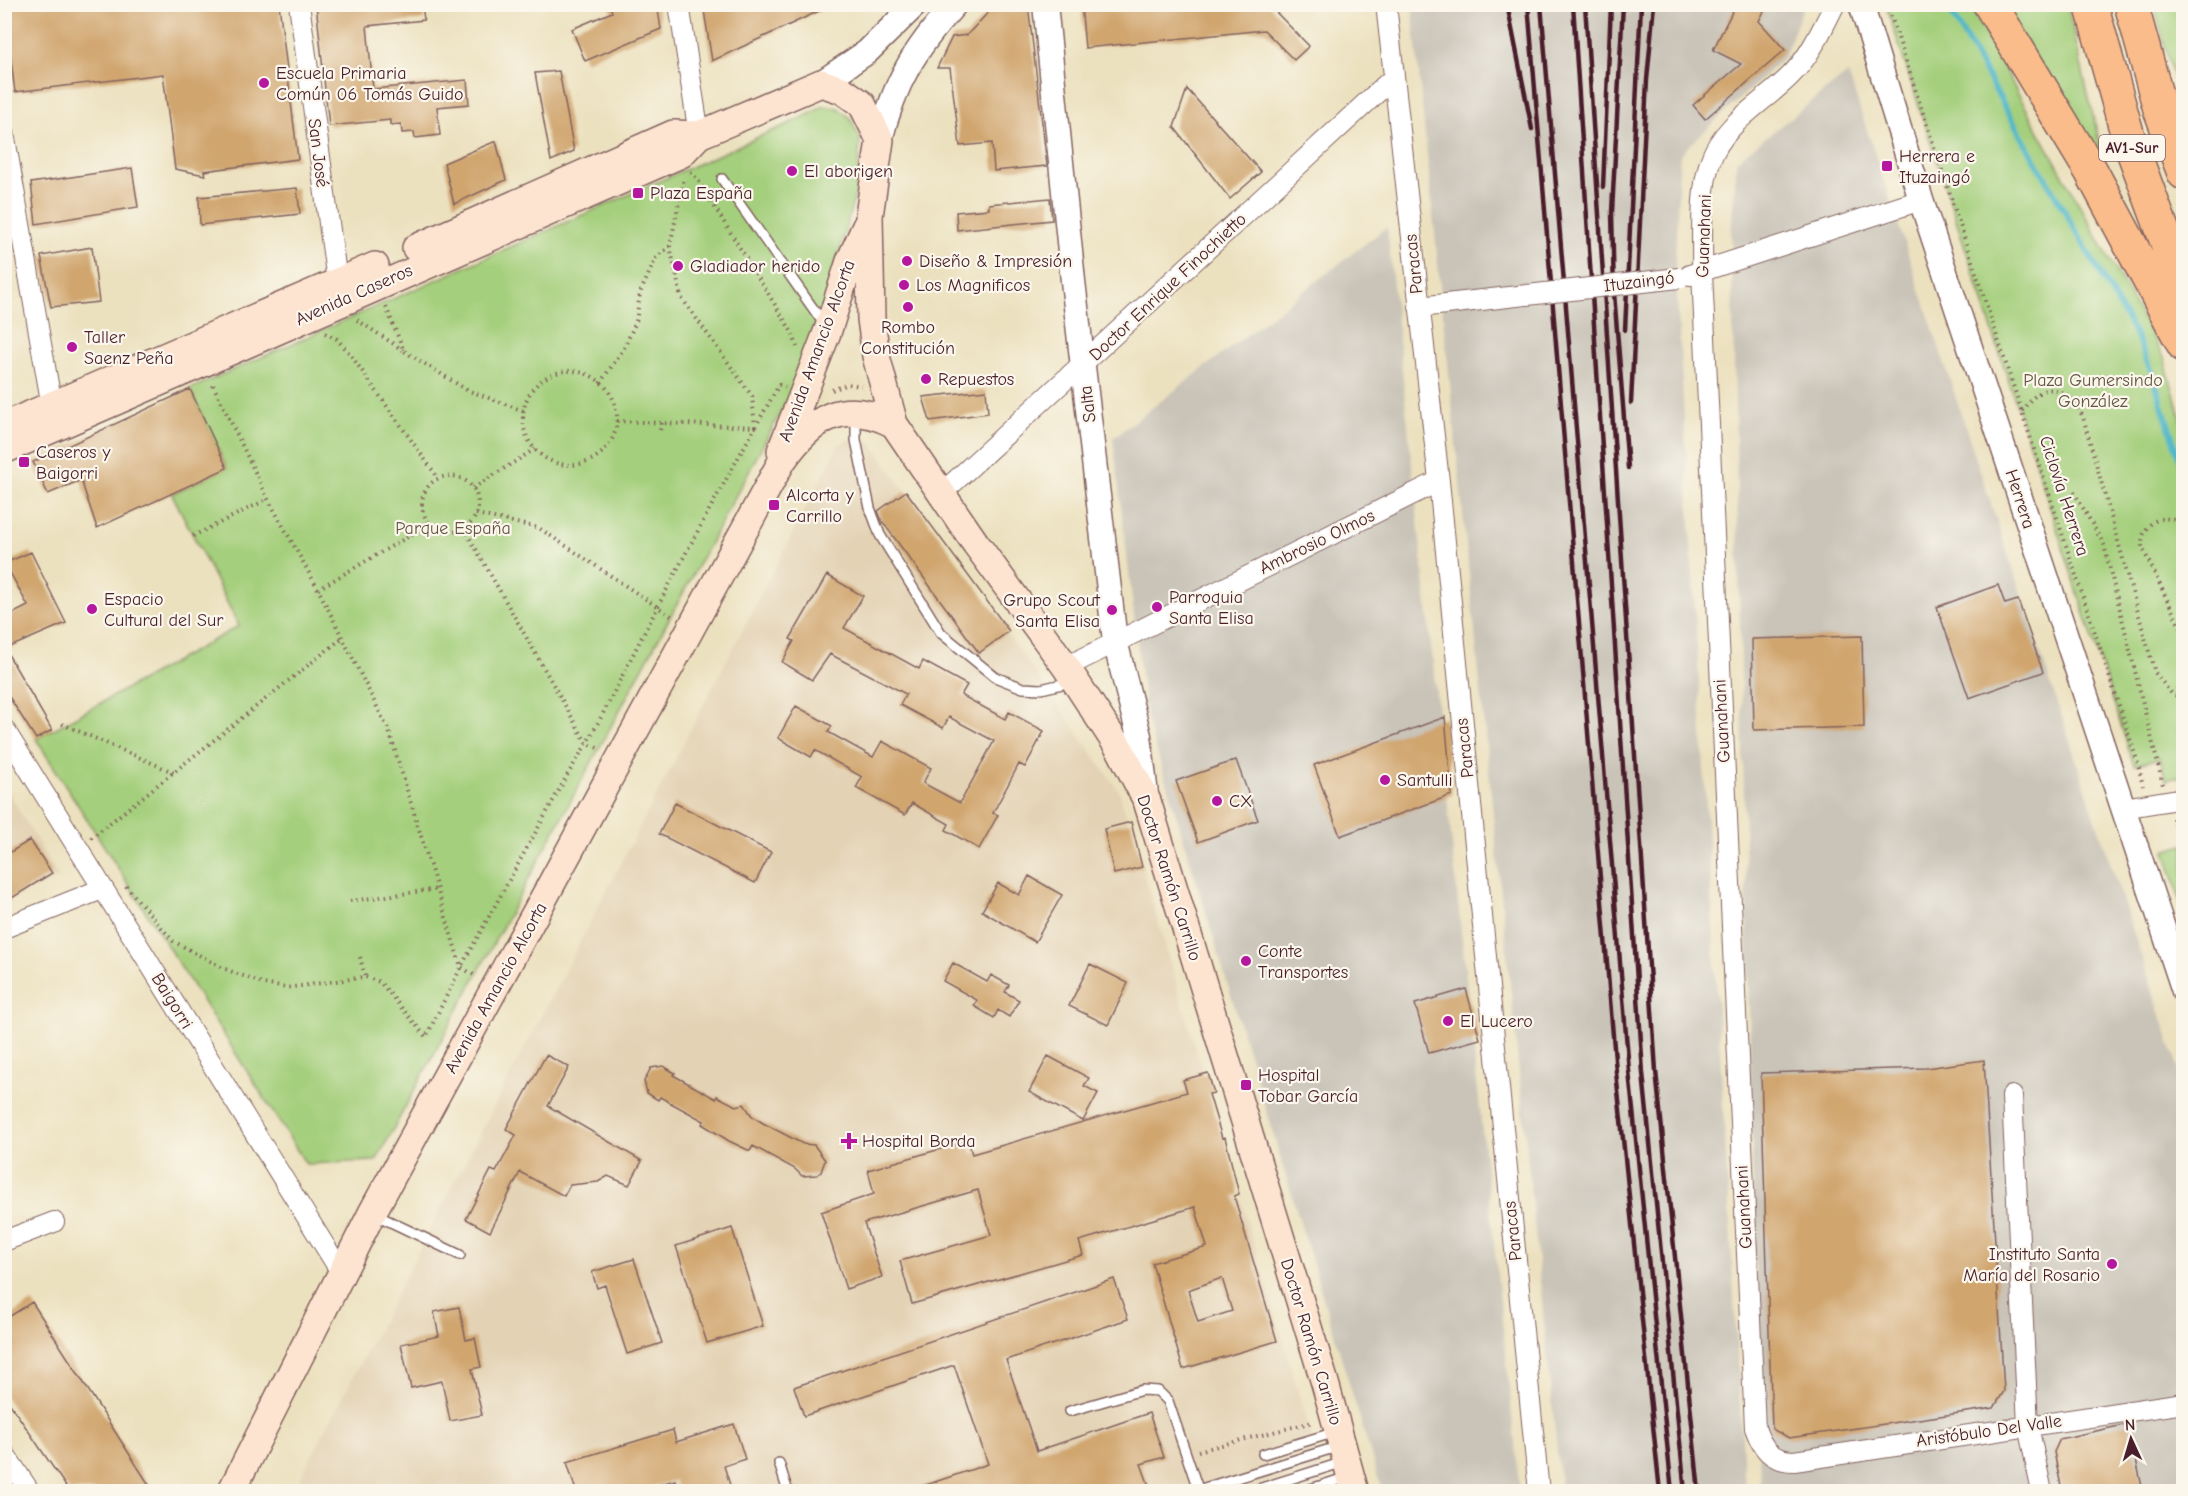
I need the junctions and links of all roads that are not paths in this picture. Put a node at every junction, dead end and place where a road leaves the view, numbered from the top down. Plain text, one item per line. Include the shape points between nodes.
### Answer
1 (299, 4) edge
2 (679, 4) edge
3 (916, 4) edge
4 (956, 4) edge
5 (1045, 4) edge
6 (1386, 4) edge
7 (1835, 4) edge
8 (1861, 4) edge
9 (1990, 4) edge
10 (2091, 4) edge
11 (2131, 4) edge
12 (1393, 78) junction
13 (821, 83) junction
14 (4, 134) edge
15 (699, 135) junction
16 (880, 140) junction
17 (2184, 173) edge
18 (722, 179) dead end
19 (9, 188) edge
20 (1921, 200) junction
21 (869, 216) junction
22 (1702, 272) junction
23 (2184, 288) edge
24 (344, 307) junction
25 (1419, 307) junction
26 (828, 330) junction
27 (2184, 345) edge
28 (1083, 366) junction
29 (856, 412) junction
30 (53, 416) junction
31 (894, 424) junction
32 (4, 426) edge
33 (4, 450) edge
34 (1439, 481) junction
35 (767, 487) junction
36 (941, 494) junction
37 (1115, 642) junction
38 (1070, 674) junction
39 (4, 729) edge
40 (2175, 799) edge
41 (1147, 801) junction
42 (2123, 807) junction
43 (102, 889) junction
44 (4, 928) edge
45 (2184, 991) edge
46 (2012, 1096) dead end
47 (372, 1213) junction
48 (54, 1221) dead end
49 (4, 1241) edge
50 (460, 1255) dead end
51 (341, 1272) junction
52 (2184, 1403) edge
53 (1070, 1411) dead end
54 (2028, 1426) junction
55 (4, 1453) edge
56 (1263, 1454) dead end
57 (1346, 1461) edge
58 (1794, 1461) joint
59 (1290, 1462) junction
60 (779, 1463) dead end
61 (1295, 1477) junction
62 (30, 1491) edge
63 (231, 1491) edge
64 (788, 1491) edge
65 (1198, 1491) edge
66 (1249, 1491) edge
67 (1301, 1491) edge
68 (1539, 1491) edge
69 (2042, 1491) edge

1 - 24 street, San José
2 - 15 street
3 - 13 street, Avenida Caseros via 867,52
4 - 16 street via 904,70
5 - 28 street, Salta
6 - 12 street, Paracas
7 - 22 street, Guanahani via 1808,55 1716,147 1706,182
8 - 20 street, Herrera
9 - 27 highway via 2091,171
10 - 23 highway, AV1-Sur via 2129,140
11 - 17 highway, AV1-Sur via 2160,109
12 - 25 street, Paracas
12 - 28 street, Doctor Enrique Finochietto
13 - 15 main road, Avenida Caseros
13 - 16 main road via 842,90 862,104
14 - 19 street
15 - 24 main road, Avenida Caseros via 673,134
15 - 24 main road, Avenida Caseros via 681,154 379,302
16 - 21 main road, Doctor Ramón Carrillo
18 - 26 lane
19 - 30 street
20 - 22 street, Ituzaingó
20 - 42 street, Herrera
21 - 26 main road, Avenida Amancio Alcorta
21 - 31 main road, Doctor Ramón Carrillo via 871,319
22 - 25 street, Ituzaingó, bridge via 1679,278
22 - 58 street, Guanahani via 1754,1421 1766,1451 1778,1459
24 - 30 main road, Avenida Caseros
24 - 30 main road, Avenida Caseros via 317,328
25 - 34 street, Paracas
26 - 35 main road, Avenida Amancio Alcorta via 791,390
28 - 36 street, Doctor Enrique Finochietto
28 - 37 street, Salta
29 - 31 main road, Avenida Amancio Alcorta
29 - 35 main road, Avenida Amancio Alcorta via 837,413 805,433
29 - 38 lane via 856,440 870,508 880,535 941,633 995,677 1023,688 1041,689
30 - 32 main road, Avenida Caseros
30 - 33 main road, Avenida Caseros
31 - 36 main road, Doctor Ramón Carrillo
34 - 37 street, Ambrosio Olmos
34 - 68 street, Paracas
35 - 47 main road, Avenida Amancio Alcorta
36 - 38 main road, Doctor Ramón Carrillo
37 - 38 street, Ambrosio Olmos
37 - 41 street, Salta via 1139,736
38 - 41 main road, Doctor Ramón Carrillo via 1121,751
39 - 43 street, Baigorri
40 - 42 street
41 - 57 main road, Doctor Ramón Carrillo
42 - 45 street, Herrera
43 - 44 street
43 - 51 street, Baigorri
46 - 54 street
47 - 50 lane
47 - 51 main road, Avenida Amancio Alcorta
48 - 49 street
51 - 63 main road, Avenida Amancio Alcorta
52 - 54 street, Aristóbulo Del Valle
53 - 65 lane via 1142,1390 1158,1391 1168,1401
54 - 58 street, Aristóbulo Del Valle
54 - 69 street
55 - 62 street
56 - 57 lane
57 - 59 lane
57 - 61 lane
57 - 67 lane
59 - 61 lane
59 - 65 lane
60 - 64 lane
61 - 66 lane

